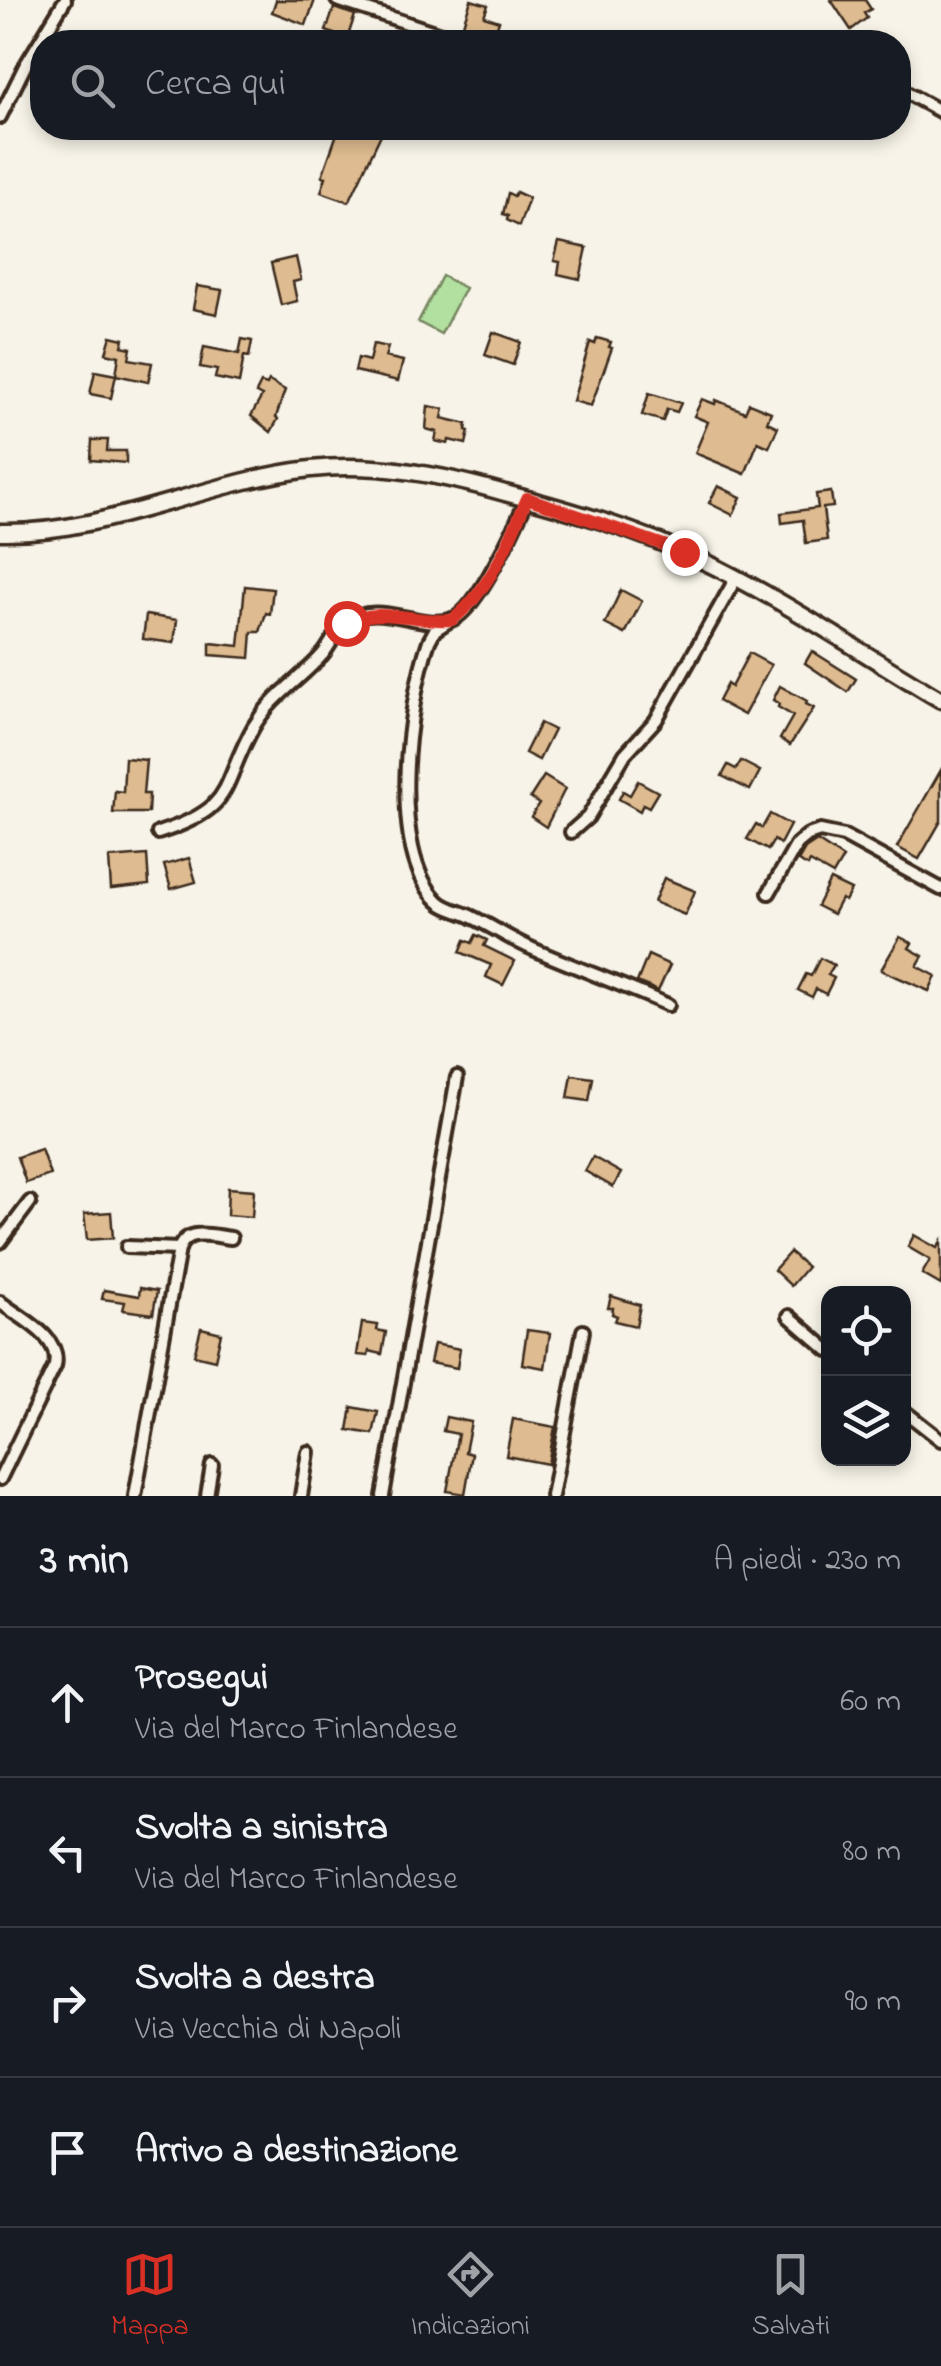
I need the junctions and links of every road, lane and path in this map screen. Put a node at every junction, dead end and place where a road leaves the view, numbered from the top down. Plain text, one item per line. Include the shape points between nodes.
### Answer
1 (66, 0) edge
2 (337, 0) edge
3 (49, 30) edge
4 (429, 30) edge
5 (30, 60) edge
6 (911, 95) edge
7 (3, 102) edge
8 (941, 112) edge
9 (0, 117) edge
10 (527, 498) junction
11 (0, 532) edge
12 (736, 578) junction
13 (452, 620) junction
14 (941, 700) edge
15 (571, 832) dead end
16 (158, 833) dead end
17 (941, 890) edge
18 (769, 893) dead end
19 (668, 1004) dead end
20 (456, 1077) dead end
21 (30, 1202) dead end
22 (232, 1238) dead end
23 (0, 1242) edge
24 (127, 1247) dead end
25 (178, 1249) junction
26 (0, 1302) edge
27 (789, 1316) dead end
28 (583, 1331) dead end
29 (821, 1344) edge
30 (911, 1416) edge
31 (941, 1440) edge
32 (308, 1452) dead end
33 (212, 1466) dead end
34 (0, 1479) edge
35 (135, 1496) edge
36 (207, 1496) edge
37 (301, 1496) edge
38 (383, 1496) edge
39 (552, 1496) edge

1 - 3 street
2 - 4 street
5 - 7 street
6 - 8 street
7 - 9 street
10 - 11 street via 450,479 344,466 280,474 96,522
10 - 12 street via 670,546
10 - 13 street via 496,565
12 - 14 street
12 - 15 street via 653,724
13 - 16 street via 378,614 349,621 258,721 213,806 194,821
13 - 19 street via 428,641 409,730 410,826 427,886 446,907
17 - 18 street via 844,836 820,831 794,846
20 - 38 street
21 - 23 street
22 - 25 street via 190,1235
24 - 25 street
25 - 35 street
26 - 34 street via 50,1340 57,1360
27 - 29 street
28 - 39 street
30 - 31 street
32 - 37 street
33 - 36 street

